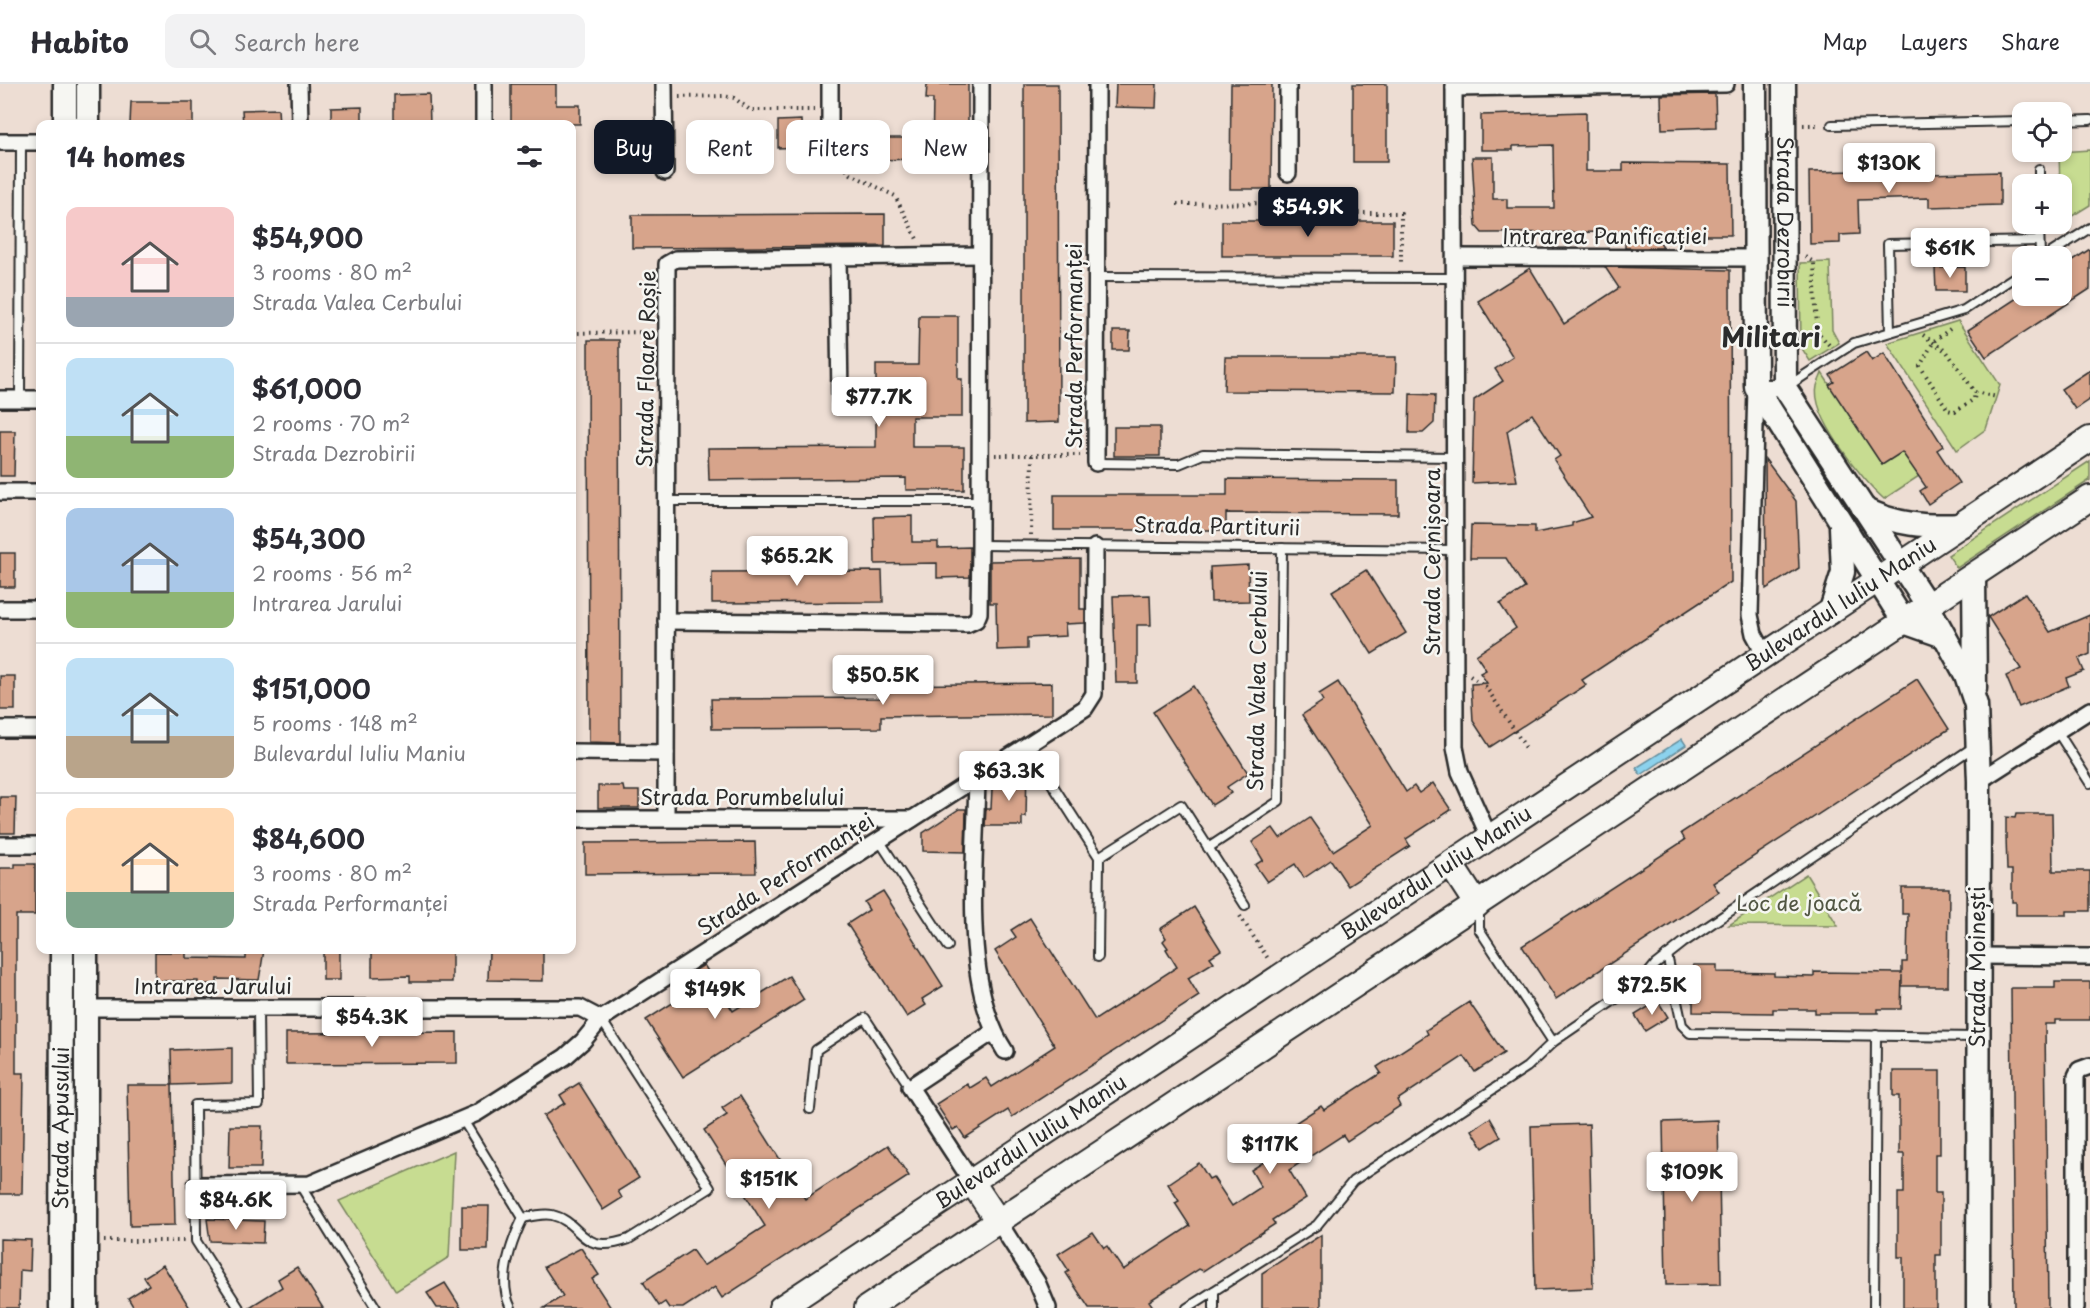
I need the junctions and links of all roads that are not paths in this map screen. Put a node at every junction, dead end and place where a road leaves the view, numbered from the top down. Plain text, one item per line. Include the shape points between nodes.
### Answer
1 (65, 84) edge
2 (88, 84) edge
3 (299, 84) edge
4 (484, 84) edge
5 (830, 84) edge
6 (981, 84) edge
7 (1097, 84) edge
8 (1288, 84) edge
9 (1726, 84) edge
10 (1755, 84) edge
11 (1784, 84) edge
12 (1454, 86) edge
13 (664, 91) edge
14 (65, 120) edge
15 (88, 120) edge
16 (300, 120) edge
17 (484, 120) edge
18 (664, 120) edge
19 (830, 120) edge
20 (2090, 120) edge
21 (2012, 121) edge
22 (2072, 121) edge
23 (1832, 125) road end
24 (0, 142) edge
25 (21, 142) junction
26 (36, 142) edge
27 (2039, 169) dead end
28 (1288, 173) road end
29 (2039, 174) edge
30 (2090, 228) edge
31 (2040, 234) edge
32 (2040, 241) junction
33 (2040, 246) edge
34 (2062, 246) edge
35 (981, 255) junction
36 (838, 256) junction
37 (1455, 257) junction
38 (1755, 258) junction
39 (1096, 277) junction
40 (1455, 278) junction
41 (2012, 279) edge
42 (1890, 332) junction
43 (1756, 387) junction
44 (1785, 388) junction
45 (0, 399) edge
46 (20, 399) junction
47 (36, 399) edge
48 (840, 400) dead end
49 (2090, 440) edge
50 (1454, 457) junction
51 (1096, 459) joint
52 (0, 492) edge
53 (36, 492) edge
54 (2090, 498) edge
55 (666, 501) junction
56 (978, 501) junction
57 (1861, 508) junction
58 (1840, 521) junction
59 (1962, 525) junction
60 (980, 545) junction
61 (1095, 547) junction
62 (1282, 548) junction
63 (1454, 550) junction
64 (1901, 566) junction
65 (1974, 576) junction
66 (1878, 581) junction
67 (1928, 606) junction
68 (0, 609) edge
69 (36, 609) edge
70 (1830, 613) junction
71 (666, 621) junction
72 (1904, 622) junction
73 (1941, 635) junction
74 (1766, 656) junction
75 (1976, 705) junction
76 (2090, 710) edge
77 (0, 729) edge
78 (36, 729) edge
79 (2057, 731) junction
80 (1978, 744) junction
81 (1027, 746) junction
82 (576, 752) edge
83 (666, 753) junction
84 (977, 777) junction
85 (1979, 782) junction
86 (2090, 783) edge
87 (666, 818) junction
88 (576, 819) edge
89 (912, 819) junction
90 (1490, 839) junction
91 (879, 840) junction
92 (0, 845) edge
93 (36, 845) edge
94 (1208, 848) junction
95 (1099, 857) junction
96 (1451, 865) junction
97 (1245, 905) road end
98 (1477, 905) junction
99 (948, 946) dead end
100 (62, 954) edge
101 (86, 954) edge
102 (1667, 955) junction
103 (1978, 956) junction
104 (1098, 957) dead end
105 (2090, 957) edge
106 (86, 1008) junction
107 (258, 1008) junction
108 (601, 1019) junction
109 (993, 1032) junction
110 (1876, 1035) junction
111 (1978, 1037) junction
112 (1553, 1042) junction
113 (1005, 1051) dead end
114 (2090, 1066) edge
115 (910, 1087) junction
116 (810, 1109) dead end
117 (463, 1120) junction
118 (2084, 1167) edge
119 (972, 1182) junction
120 (196, 1185) junction
121 (300, 1185) junction
122 (523, 1218) junction
123 (998, 1221) junction
124 (2083, 1287) edge
125 (1214, 1291) junction
126 (61, 1308) edge
127 (86, 1308) edge
128 (239, 1308) edge
129 (376, 1308) edge
130 (511, 1308) edge
131 (781, 1308) edge
132 (867, 1308) edge
133 (1047, 1308) edge
134 (1187, 1308) edge
135 (1215, 1308) edge
136 (1874, 1308) edge
137 (1978, 1308) edge
138 (2076, 1308) edge

1 - 14 main road
2 - 15 main road
3 - 16 street
4 - 17 street
5 - 19 street
6 - 35 street
7 - 39 street, Strada Performanței
8 - 28 street
9 - 12 street
10 - 38 main road, Strada Dezrobirii
11 - 44 main road, Strada Dezrobirii
12 - 37 street, Strada Cernișoara
13 - 18 street
20 - 22 lane
21 - 23 lane
24 - 25 street
25 - 26 street
25 - 46 lane
27 - 29 lane
30 - 34 lane
31 - 32 lane
32 - 33 lane
32 - 42 lane via 1888,244
35 - 36 street, Strada Floare Roșie
35 - 56 street
36 - 48 street
36 - 55 street, Strada Floare Roșie via 676,259 667,264
37 - 38 street, Intrarea Panificației
37 - 40 street, Strada Cernișoara
38 - 43 main road, Strada Dezrobirii
39 - 40 lane
39 - 51 street, Strada Performanței
40 - 50 street, Strada Cernișoara
41 - 42 lane via 1964,310
42 - 44 lane via 1854,343
43 - 44 street
43 - 58 main road
43 - 74 street, Strada Dezrobirii via 1750,602 1751,624
44 - 57 main road
45 - 46 street
46 - 47 street
49 - 59 main road, Bulevardul Iuliu Maniu
50 - 51 lane, Strada Performanței via 1203,454 1179,464
50 - 63 street, Strada Cernișoara
52 - 53 street
54 - 65 main road
55 - 56 lane
55 - 71 street, Strada Floare Roșie
56 - 60 street
57 - 58 main road
57 - 59 main road via 1902,523
57 - 64 main road
58 - 66 main road
58 - 70 main road via 1843,572
59 - 64 main road, Bulevardul Iuliu Maniu
60 - 61 lane, Strada Partiturii
60 - 71 street via 979,613 967,624
61 - 62 lane, Strada Partiturii
61 - 81 street, Strada Performanței via 1093,699
62 - 63 lane, Strada Partiturii
62 - 94 lane, Strada Valea Cerbului via 1279,801
63 - 90 street, Strada Cernișoara via 1456,760
64 - 66 main road, Bulevardul Iuliu Maniu
64 - 67 main road
65 - 67 main road
65 - 75 main road
66 - 70 main road, Bulevardul Iuliu Maniu
66 - 72 main road
67 - 72 main road
67 - 73 main road, Strada Moinești
68 - 69 street
70 - 74 main road, Bulevardul Iuliu Maniu
71 - 83 street, Strada Floare Roșie
72 - 73 main road
72 - 98 main road
73 - 75 main road, Strada Moinești via 1966,675
74 - 90 main road, Bulevardul Iuliu Maniu
75 - 80 main road, Strada Moinești
76 - 79 street
77 - 78 street
79 - 85 street
79 - 86 lane
80 - 85 main road, Strada Moinești
80 - 102 lane
81 - 84 street, Strada Performanței
81 - 95 lane
82 - 83 street
83 - 87 street, Strada Floare Roșie
84 - 89 street, Strada Performanței
84 - 109 street via 974,959
85 - 103 main road, Strada Moinești
87 - 88 street, Strada Porumbelului
87 - 89 street, Strada Porumbelului
89 - 91 street, Strada Performanței
90 - 96 main road, Bulevardul Iuliu Maniu
91 - 99 lane
91 - 108 street, Strada Performanței
92 - 93 street
94 - 95 lane via 1181,805
94 - 97 lane
95 - 104 lane
96 - 98 main road
96 - 119 main road, Bulevardul Iuliu Maniu
98 - 112 lane via 1479,929
98 - 123 main road
100 - 126 main road, Strada Apusului
101 - 106 main road, Strada Apusului
102 - 110 lane via 1682,1025 1690,1033
102 - 112 lane via 1636,985
103 - 105 street
103 - 111 main road, Strada Moinești
106 - 107 street, Intrarea Jarului
106 - 127 main road, Strada Apusului
107 - 108 street, Intrarea Jarului via 580,1008
107 - 120 lane via 259,1104 195,1104
108 - 117 street, Strada Performanței via 565,1057
108 - 122 lane via 710,1188 619,1243 584,1238 550,1214
109 - 113 street
109 - 115 street
110 - 111 lane
110 - 136 lane
111 - 137 main road, Strada Moinești
112 - 125 lane via 1527,1067 1353,1181 1317,1225
114 - 118 street via 2079,1070 2076,1076
115 - 116 lane via 865,1018 816,1050
115 - 119 street
117 - 121 street, Strada Performanței
117 - 122 lane
118 - 124 street
119 - 123 main road
119 - 131 main road, Bulevardul Iuliu Maniu
120 - 121 street, Strada Performanței
120 - 128 lane via 196,1241
121 - 129 lane
122 - 130 lane via 510,1249 506,1294
123 - 132 main road
123 - 133 street via 1037,1282
124 - 138 street
125 - 134 lane
125 - 135 lane

